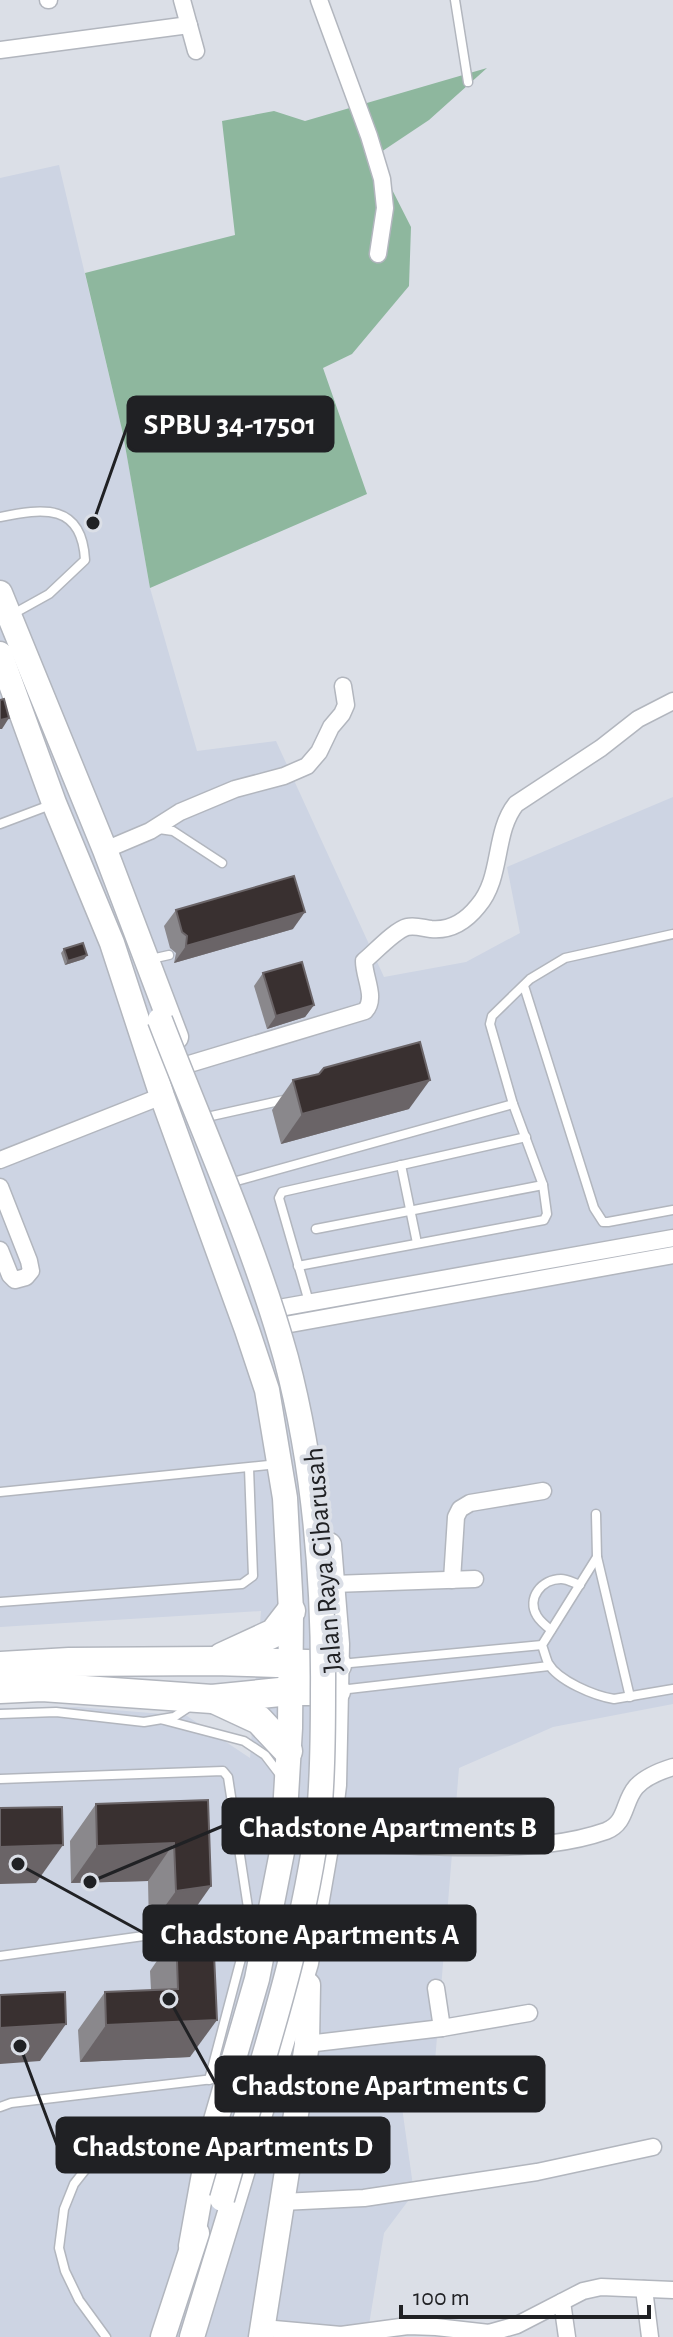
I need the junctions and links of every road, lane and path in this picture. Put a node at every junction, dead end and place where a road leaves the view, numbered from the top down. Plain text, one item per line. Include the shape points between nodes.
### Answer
1 (182, 0) edge
2 (319, 0) edge
3 (455, 0) edge
4 (189, 25) junction
5 (0, 50) edge
6 (196, 51) dead end
7 (468, 82) dead end
8 (378, 254) dead end
9 (0, 517) edge
10 (0, 593) edge
11 (9, 616) junction
12 (0, 654) edge
13 (343, 686) dead end
14 (673, 701) edge
15 (54, 803) junction
16 (0, 824) edge
17 (150, 831) junction
18 (105, 850) junction
19 (222, 863) dead end
20 (116, 879) junction
21 (673, 934) edge
22 (112, 943) junction
23 (524, 986) junction
24 (156, 1022) junction
25 (186, 1065) junction
26 (162, 1096) junction
27 (296, 1097) edge
28 (513, 1104) junction
29 (207, 1117) junction
30 (526, 1137) junction
31 (0, 1160) edge
32 (401, 1165) junction
33 (233, 1182) junction
34 (543, 1185) junction
35 (0, 1187) edge
36 (673, 1210) edge
37 (411, 1211) junction
38 (7, 1227) edge
39 (316, 1229) dead end
40 (673, 1238) edge
41 (417, 1243) junction
42 (0, 1250) edge
43 (673, 1255) edge
44 (298, 1266) junction
45 (309, 1302) junction
46 (282, 1316) junction
47 (280, 1463) junction
48 (249, 1468) junction
49 (543, 1491) dead end
50 (0, 1492) edge
51 (596, 1514) dead end
52 (597, 1557) junction
53 (475, 1579) dead end
54 (452, 1580) junction
55 (333, 1584) junction
56 (580, 1585) junction
57 (0, 1602) edge
58 (291, 1611) junction
59 (551, 1630) junction
60 (542, 1645) junction
61 (290, 1655) junction
62 (214, 1661) junction
63 (0, 1666) edge
64 (549, 1666) junction
65 (337, 1667) junction
66 (0, 1689) edge
67 (673, 1689) edge
68 (290, 1691) junction
69 (630, 1697) junction
70 (207, 1698) junction
71 (0, 1714) edge
72 (163, 1720) junction
73 (336, 1731) junction
74 (289, 1740) junction
75 (673, 1767) edge
76 (0, 1779) edge
77 (286, 1783) junction
78 (327, 1842) junction
79 (251, 1921) junction
80 (0, 1956) edge
81 (306, 1963) junction
82 (257, 1979) junction
83 (436, 1988) dead end
84 (529, 2013) dead end
85 (442, 2028) junction
86 (307, 2044) junction
87 (219, 2078) junction
88 (0, 2107) edge
89 (214, 2127) junction
90 (653, 2147) dead end
91 (217, 2199) junction
92 (282, 2202) junction
93 (191, 2246) junction
94 (215, 2260) junction
95 (644, 2289) junction
96 (673, 2290) edge
97 (562, 2302) junction
98 (262, 2333) edge
99 (379, 2333) edge
100 (106, 2337) edge
101 (163, 2337) edge
102 (192, 2337) edge
103 (567, 2337) edge
104 (650, 2337) edge

1 - 4 street
2 - 8 street via 382,179 385,208
3 - 7 lane
4 - 5 street
4 - 6 street
9 - 11 lane via 33,510 56,512 74,524 84,543 85,560 49,594
10 - 11 main road, Jalan Raya Cibarusah
11 - 18 main road, Jalan Raya Cibarusah
12 - 15 main road, Jalan Raya Cibarusah
13 - 17 street via 342,714 307,766 235,789
14 - 25 street via 638,719 516,804 507,815 491,887 477,908 450,928 402,929 364,961 371,1000 365,1011
15 - 16 lane
15 - 22 main road, Jalan Raya Cibarusah
17 - 18 street
17 - 19 lane via 173,831
18 - 20 main road, Jalan Raya Cibarusah
20 - 24 main road, Jalan Raya Cibarusah via 114,903
20 - 25 main road, Jalan Raya Cibarusah via 158,958
21 - 23 lane via 574,955 553,963
22 - 24 main road, Jalan Raya Cibarusah
22 - 26 main road, Jalan Raya Cibarusah
23 - 28 lane via 491,1020
23 - 36 lane via 599,1217 608,1222
24 - 91 main road, Jalan Raya Cibarusah via 263,1318 282,1386 311,1548 308,1800 285,1936
25 - 29 main road, Jalan Raya Cibarusah
26 - 31 street
26 - 47 main road, Jalan Raya Cibarusah via 267,1390
27 - 29 lane
28 - 30 lane
28 - 33 lane
29 - 33 main road, Jalan Raya Cibarusah
30 - 32 lane
30 - 34 lane
32 - 37 lane
32 - 44 lane via 280,1193
33 - 46 main road, Jalan Raya Cibarusah
34 - 37 lane
34 - 41 lane via 544,1220
35 - 38 street
37 - 39 lane
37 - 41 lane
38 - 42 street via 29,1261 26,1277 15,1280 10,1275
40 - 45 street
41 - 44 lane
43 - 46 street
44 - 45 lane
45 - 46 street
46 - 55 main road, Jalan Raya Cibarusah via 321,1476
47 - 48 lane
47 - 58 main road, Jalan Raya Cibarusah
48 - 50 lane
48 - 57 lane via 253,1576 247,1582
49 - 54 street via 460,1509
51 - 52 lane
52 - 56 lane
52 - 69 lane
53 - 54 street
54 - 55 street
55 - 65 main road, Jalan Raya Cibarusah
56 - 59 lane
56 - 59 lane via 557,1579 537,1590 536,1613
58 - 61 main road, Jalan Raya Cibarusah
58 - 62 highway via 266,1638
59 - 60 lane
60 - 64 lane
60 - 65 lane
61 - 62 highway
61 - 65 highway
61 - 68 main road, Jalan Raya Cibarusah
62 - 63 highway
64 - 65 lane
64 - 69 lane via 592,1694
65 - 68 highway
65 - 73 main road, Jalan Raya Cibarusah
66 - 70 highway
67 - 69 lane
68 - 70 highway
68 - 74 main road, Jalan Raya Cibarusah
70 - 72 lane
70 - 74 highway via 259,1720
71 - 72 lane via 56,1712
72 - 77 lane via 244,1741 265,1755
73 - 74 main road via 327,1720 314,1716 300,1719
73 - 78 main road, Jalan Raya Cibarusah
74 - 77 main road, Jalan Raya Cibarusah
75 - 78 street via 636,1787 616,1825 556,1844
76 - 79 lane via 226,1773
77 - 82 main road, Jalan Raya Cibarusah via 283,1847
78 - 81 main road, Jalan Raya Cibarusah
79 - 80 lane
79 - 82 lane
79 - 87 lane
81 - 86 main road
81 - 94 main road, Jalan Raya Cibarusah
82 - 87 main road, Jalan Raya Cibarusah
83 - 85 street
84 - 85 street
85 - 86 street
86 - 92 main road
87 - 88 lane
87 - 89 main road, Jalan Raya Cibarusah
89 - 93 main road, Jalan Raya Cibarusah
89 - 100 lane via 125,2131 74,2184 64,2209 59,2248 79,2300
90 - 92 street via 537,2172 364,2198
91 - 93 main road, Jalan Raya Cibarusah
91 - 94 main road, Jalan Raya Cibarusah
92 - 98 main road
93 - 101 main road, Jalan Raya Cibarusah
94 - 102 main road, Jalan Raya Cibarusah
95 - 96 street
95 - 97 street via 601,2287
95 - 104 street
97 - 99 street via 489,2333 436,2327
97 - 103 street
98 - 99 street

